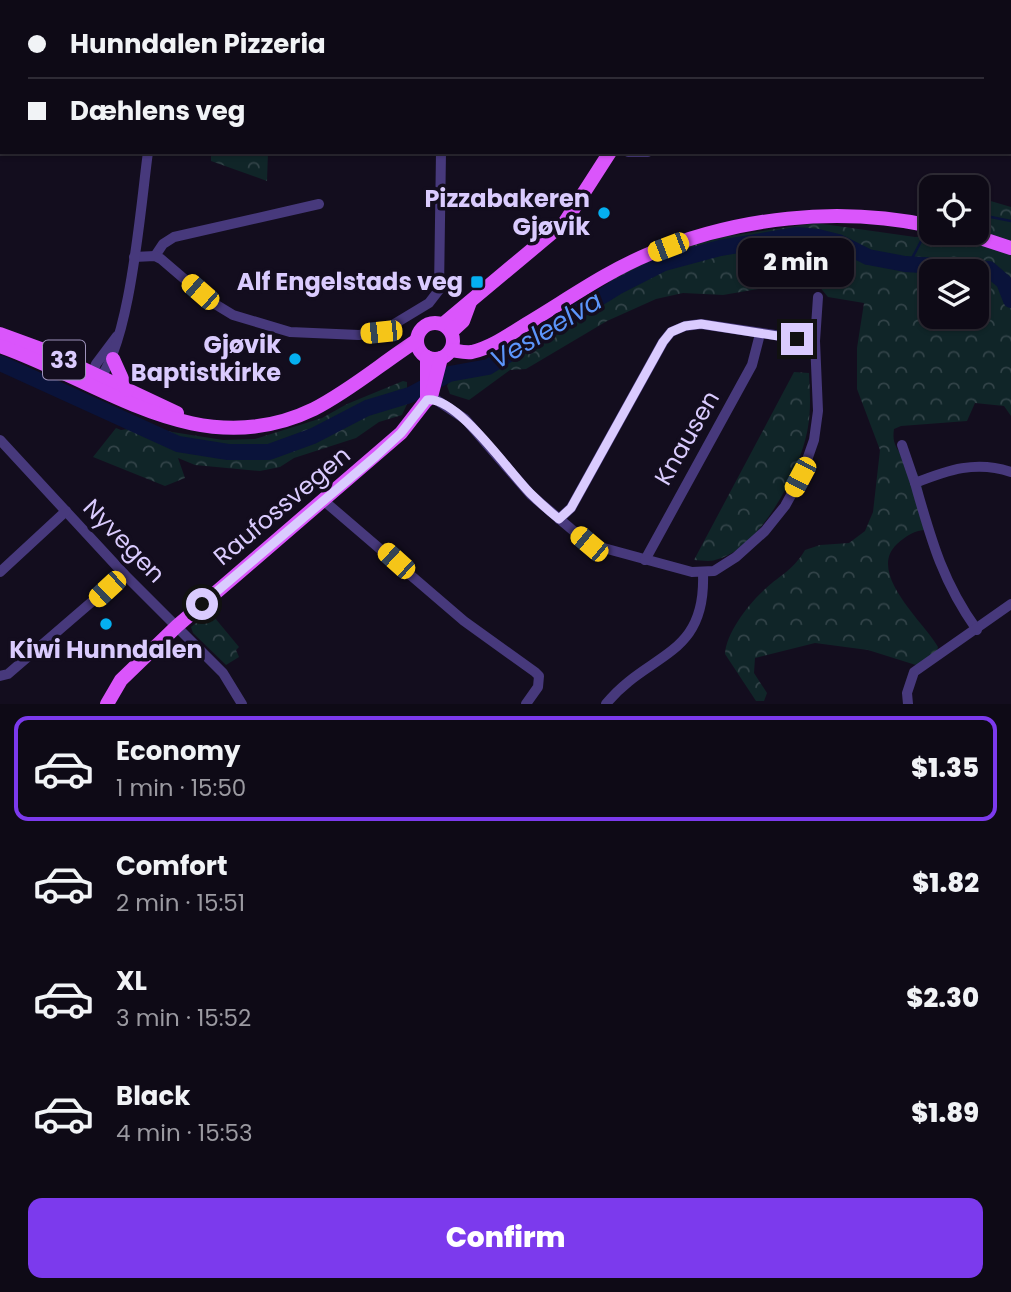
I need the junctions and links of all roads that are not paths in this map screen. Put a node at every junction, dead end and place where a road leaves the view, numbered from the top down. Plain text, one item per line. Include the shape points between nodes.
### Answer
1 (148, 154) edge
2 (441, 154) edge
3 (609, 154) edge
4 (319, 204) dead end
5 (919, 223) edge
6 (989, 241) edge
7 (1011, 248) edge
8 (155, 256) junction
9 (134, 257) junction
10 (818, 297) dead end
11 (0, 334) edge
12 (118, 334) junction
13 (760, 334) junction
14 (416, 341) junction
15 (815, 341) junction
16 (441, 345) junction
17 (0, 346) edge
18 (113, 359) junction
19 (390, 361) junction
20 (94, 379) junction
21 (127, 390) junction
22 (427, 400) junction
23 (211, 425) junction
24 (0, 440) edge
25 (902, 445) dead end
26 (1011, 472) edge
27 (915, 483) junction
28 (323, 500) junction
29 (66, 511) junction
30 (559, 519) junction
31 (645, 560) junction
32 (0, 572) edge
33 (124, 574) junction
34 (703, 574) junction
35 (1011, 604) edge
36 (177, 626) junction
37 (977, 629) junction
38 (0, 676) edge
39 (107, 704) edge
40 (242, 704) edge
41 (526, 704) edge
42 (606, 704) edge
43 (908, 704) edge

1 - 9 street
2 - 8 street via 441,280 437,296 381,332 290,332 252,322 210,301
3 - 16 main road via 565,222 470,302
4 - 8 street via 174,237
5 - 16 main road, 33 via 795,217 721,230 640,258 500,340 465,352
6 - 7 main road
8 - 9 street
9 - 12 street
10 - 15 street
11 - 20 main road, 33
12 - 18 street
12 - 20 street
13 - 15 street
13 - 30 street via 701,324 671,332 571,508
13 - 31 street, Knausen via 752,365
14 - 16 main road
14 - 16 main road, 33 via 425,325
14 - 19 main road, 33
15 - 34 street via 818,411 814,440 800,477 765,531 736,557
16 - 19 main road, 33
16 - 22 main road
17 - 20 main road, 33
18 - 20 street
18 - 21 main road
19 - 23 main road, 33 via 339,395 289,418 248,427
20 - 21 main road, 33
20 - 23 main road, 33 via 161,416
21 - 23 main road, 33
22 - 28 main road, Raufossvegen via 401,433
22 - 30 street via 435,399 465,419 531,495
24 - 29 street, Nyvegen
25 - 27 street
26 - 27 street via 982,465
27 - 37 street via 939,566 956,601
28 - 36 main road, Raufossvegen
28 - 41 street via 464,621 539,676 538,687
29 - 32 street
29 - 33 street, Nyvegen
30 - 31 street via 589,544
31 - 34 street
33 - 36 street, Nyvegen
33 - 38 street via 8,674
34 - 42 street via 699,612 691,633
35 - 37 street
36 - 39 main road, Raufossvegen via 121,681
36 - 40 street, Nyvegen via 223,673
37 - 43 street via 914,672

